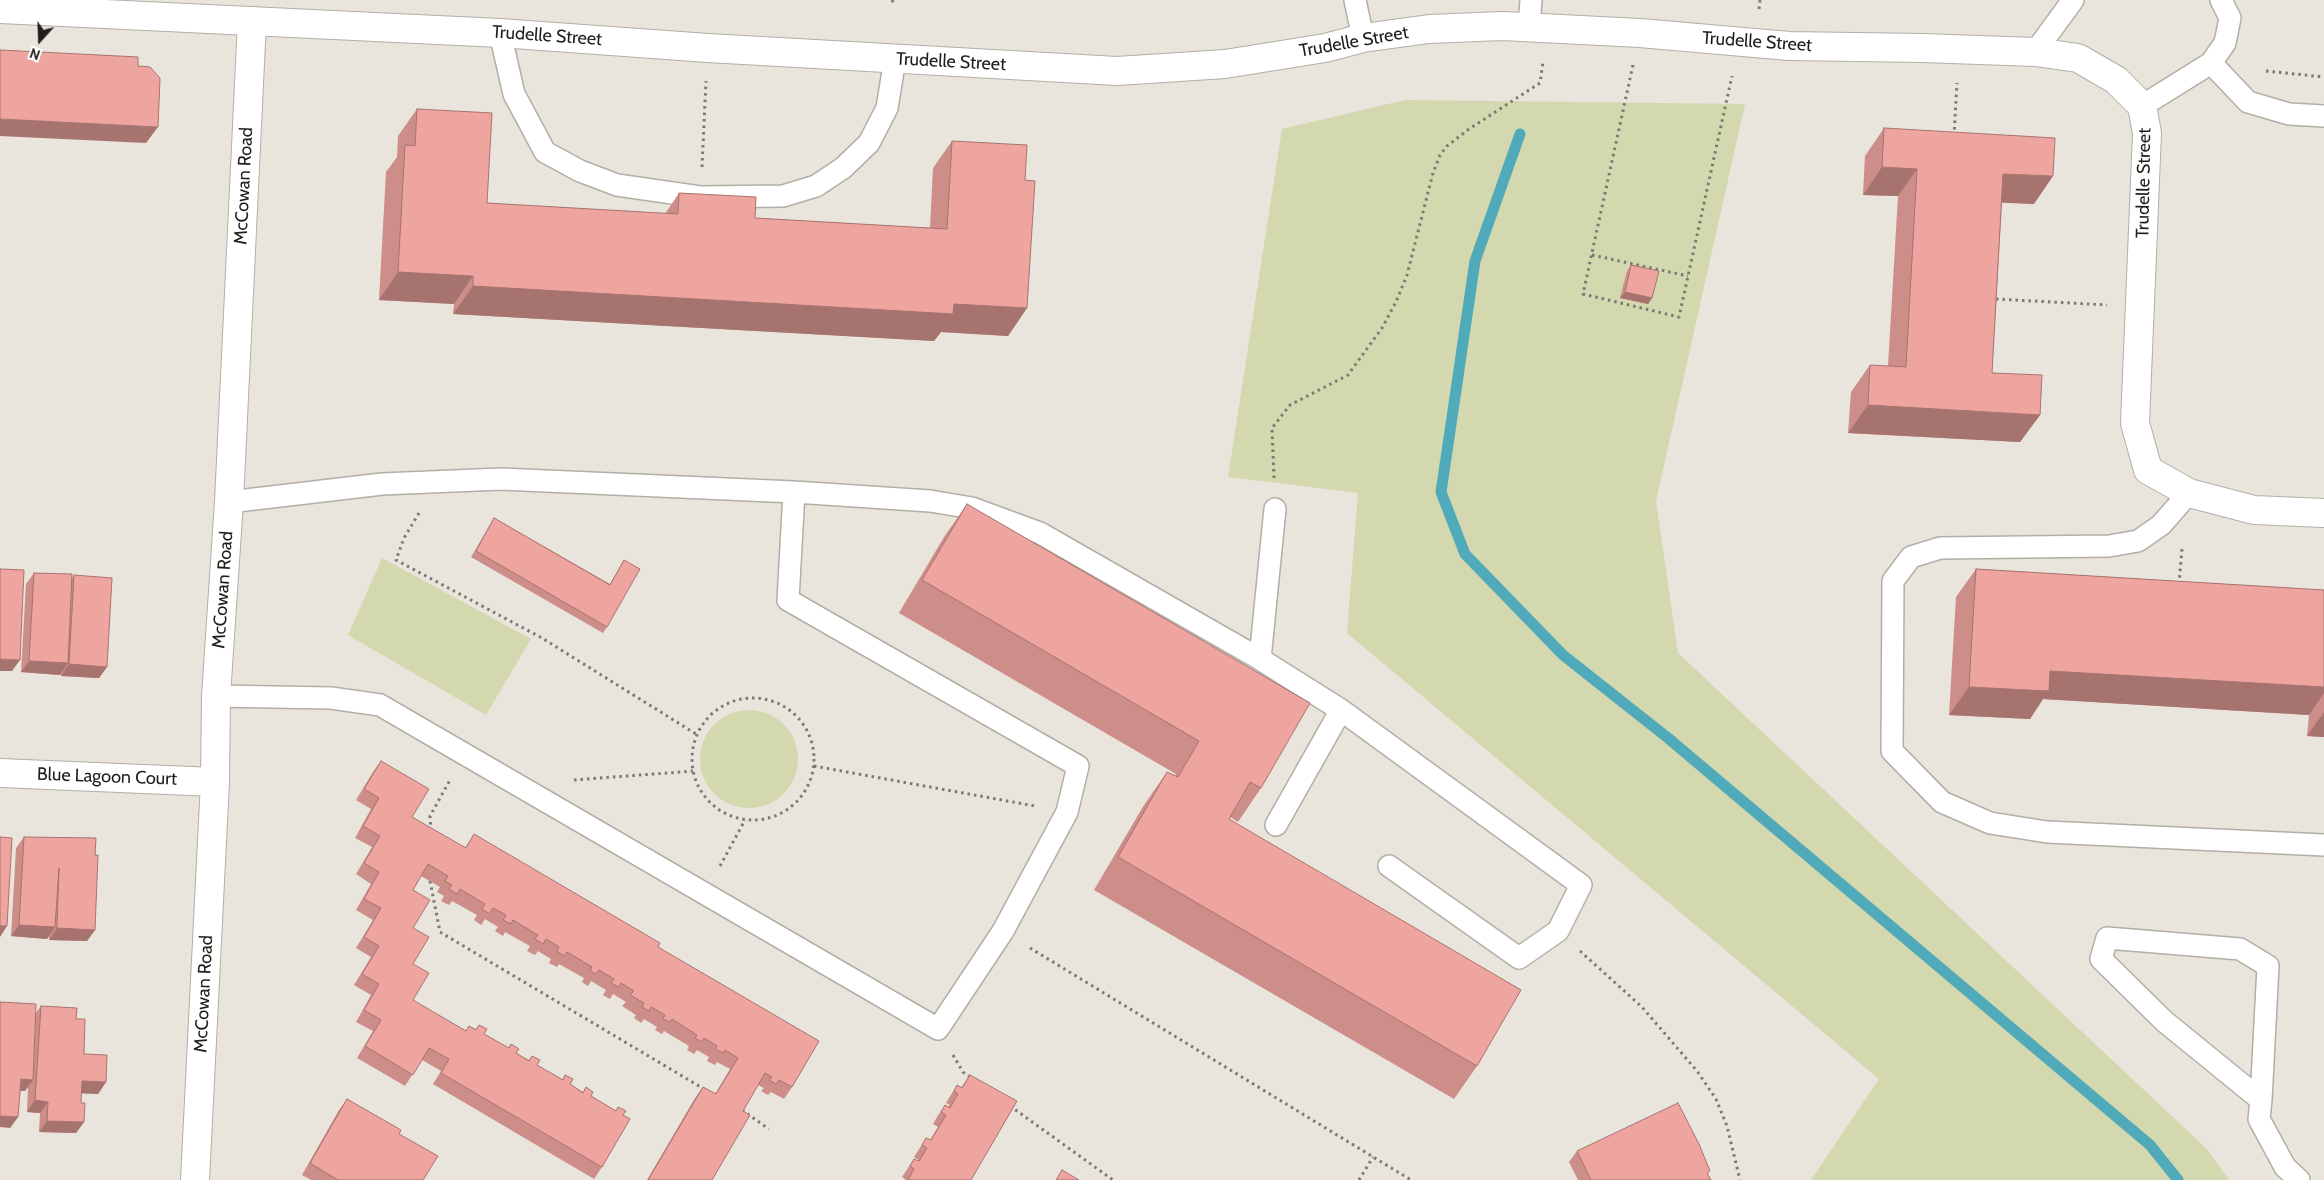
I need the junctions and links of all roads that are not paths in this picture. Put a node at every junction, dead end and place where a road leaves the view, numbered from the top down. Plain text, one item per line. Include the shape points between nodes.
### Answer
1 (1354, 0) edge
2 (2073, 0) edge
3 (2221, 0) edge
4 (0, 9) edge
5 (253, 10) edge
6 (1536, 18) edge
7 (500, 33) junction
8 (1362, 38) junction
9 (2035, 52) junction
10 (895, 59) junction
11 (2211, 63) junction
12 (2142, 106) junction
13 (2324, 116) edge
14 (794, 492) junction
15 (2189, 493) junction
16 (229, 502) junction
17 (1275, 509) road end
18 (2324, 513) edge
19 (1260, 659) junction
20 (216, 696) junction
21 (1340, 710) junction
22 (0, 773) edge
23 (215, 782) junction
24 (1276, 825) dead end
25 (2324, 846) edge
26 (1389, 866) dead end
27 (2260, 1100) junction
28 (195, 1180) edge
29 (2299, 1180) edge

1 - 8 lane
2 - 9 lane
3 - 11 lane via 2230,18 2225,43
4 - 5 street, Trudelle Street
5 - 7 street, Trudelle Street
5 - 16 street, McCowan Road
6 - 8 street, Trudelle Street
6 - 9 street, Trudelle Street via 1740,43
7 - 10 street, Trudelle Street
7 - 10 lane via 514,94 545,152 616,186 700,197 784,196 816,186 843,168 869,143 887,108
8 - 10 street, Trudelle Street via 1325,48 1225,64 1117,71
9 - 12 street, Trudelle Street via 2078,58 2116,80
11 - 12 lane
11 - 13 lane via 2248,102 2289,114
12 - 15 street, Trudelle Street via 2147,133 2135,423 2148,470
14 - 16 lane via 501,479 382,484
14 - 19 lane via 972,508 1040,533
14 - 20 lane via 788,600 1078,766 1067,812 1003,931 938,1029 380,705 331,698
15 - 18 street, Trudelle Street via 2254,510
15 - 25 lane via 2160,525 2138,541 2109,546 1940,548 1911,557 1893,581 1892,752 1942,802 1990,823 2047,832
16 - 20 street, McCowan Road
17 - 19 lane
19 - 21 lane
20 - 23 street, McCowan Road
21 - 24 lane
21 - 26 lane via 1581,886 1558,932 1519,958
22 - 23 street, Blue Lagoon Court
23 - 28 street, McCowan Road
27 - 27 lane via 2268,966 2240,949 2107,938 2101,959 2164,1022
27 - 29 lane via 2259,1119 2285,1167

